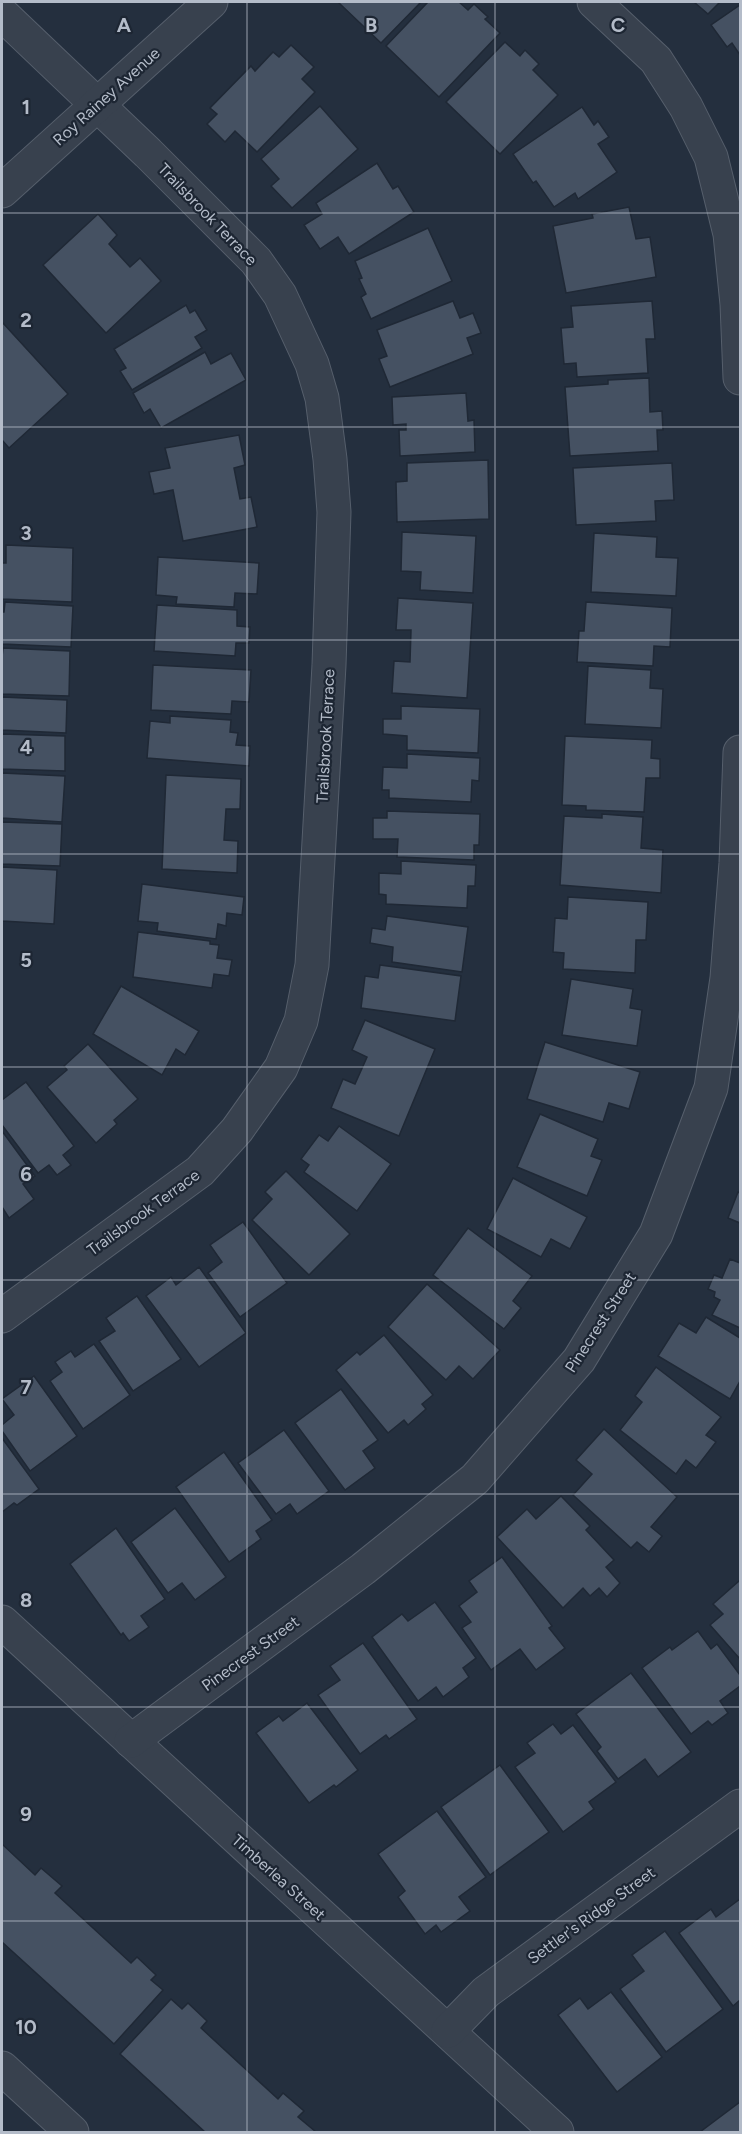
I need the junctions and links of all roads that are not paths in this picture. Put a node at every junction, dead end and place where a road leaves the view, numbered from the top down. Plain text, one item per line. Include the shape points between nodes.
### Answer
1 (211, 2) edge
2 (594, 2) edge
3 (2, 14) edge
4 (97, 104) junction
5 (2, 191) edge
6 (741, 378) edge
7 (741, 752) edge
8 (738, 863) edge
9 (2, 1316) edge
10 (2, 1622) edge
11 (131, 1741) junction
12 (741, 1806) edge
13 (448, 2031) junction
14 (2, 2068) edge
15 (72, 2133) edge
16 (557, 2133) edge

1 - 4 street, Roy Rainey Avenue
2 - 6 street via 656,60 711,157 730,234
3 - 4 street, Trailsbrook Terrace
4 - 5 street, Roy Rainey Avenue
4 - 9 street, Trailsbrook Terrace via 256,261 280,294 301,336 322,398 334,512 312,965 301,1021 280,1068 237,1131 200,1171
7 - 8 street, Pinecrest Street
8 - 11 street, Pinecrest Street via 711,1088 656,1234 579,1360 475,1479 363,1569
10 - 11 street, Timberlea Street
11 - 13 street, Timberlea Street
12 - 13 street, Settler's Ridge Street via 486,1992
13 - 16 street, Timberlea Street
14 - 15 street

